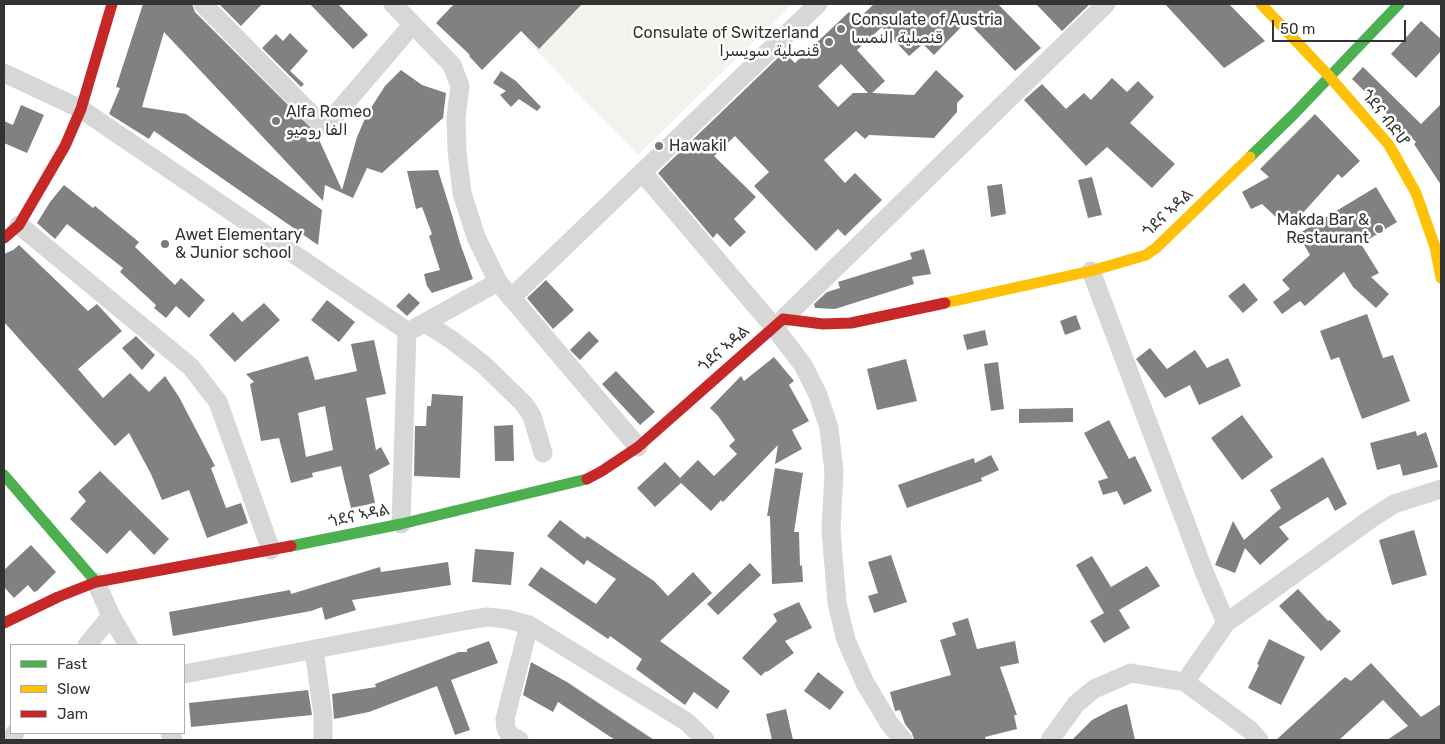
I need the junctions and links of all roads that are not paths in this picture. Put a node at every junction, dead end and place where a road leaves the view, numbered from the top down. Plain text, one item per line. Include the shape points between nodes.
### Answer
1 (112, 4) edge
2 (202, 4) edge
3 (393, 4) edge
4 (818, 4) edge
5 (1106, 4) edge
6 (1261, 4) edge
7 (1399, 4) edge
8 (412, 24) junction
9 (4, 73) edge
10 (1330, 76) junction
11 (81, 109) junction
12 (642, 172) junction
13 (19, 224) junction
14 (4, 238) edge
15 (1438, 245) edge
16 (1091, 271) junction
17 (1441, 278) edge
18 (498, 282) junction
19 (511, 298) junction
20 (425, 323) junction
21 (778, 323) junction
22 (407, 332) junction
23 (638, 447) junction
24 (543, 453) dead end
25 (4, 475) edge
26 (1441, 489) edge
27 (401, 524) junction
28 (271, 550) junction
29 (96, 582) junction
30 (111, 616) junction
31 (4, 623) edge
32 (1226, 623) junction
33 (529, 625) junction
34 (88, 644) edge
35 (127, 644) edge
36 (314, 650) junction
37 (185, 674) edge
38 (1185, 682) junction
39 (323, 740) edge
40 (519, 740) edge
41 (705, 740) edge
42 (903, 740) edge
43 (1050, 740) edge
44 (1259, 740) edge

1 - 11 street
2 - 8 street via 324,124 330,121
3 - 8 street
4 - 12 street
5 - 21 street
6 - 10 street, ጎደና ብድሆ
7 - 10 street, ጎደና ኣዳል
8 - 18 street via 452,66 460,86 456,117 462,193 476,237
9 - 11 street
10 - 15 street, ጎደና ብድሆ via 1389,145 1416,193
10 - 16 street, ጎደና ኣዳል via 1156,248 1133,260
11 - 13 street via 65,146
11 - 22 street
12 - 19 street
12 - 21 street
13 - 14 street
13 - 28 street via 191,367 218,402
15 - 17 street, ጎደና ብድሆ
16 - 21 street, ጎደና ኣዳል via 851,323
16 - 32 street
18 - 19 street
18 - 20 street
19 - 23 street
20 - 22 street
20 - 24 street via 484,365 524,404 532,416
21 - 23 street, ጎደና ኣዳል
21 - 42 street via 818,396 829,428 834,472 832,560 846,640 865,683
22 - 27 street
23 - 27 street, ጎደና ኣዳል via 582,481
25 - 29 street
26 - 32 street via 1394,504
27 - 28 street, ጎደና ኣዳል
28 - 29 street, ጎደና ኣዳል
29 - 30 street
29 - 31 street, ጎደና ኣዳል
30 - 34 street
30 - 35 street
32 - 38 street
33 - 36 street via 487,618
33 - 40 street via 505,719 506,729
33 - 41 street via 687,722
36 - 37 street
36 - 39 street
38 - 43 street via 1130,673 1094,689 1076,704
38 - 44 street

